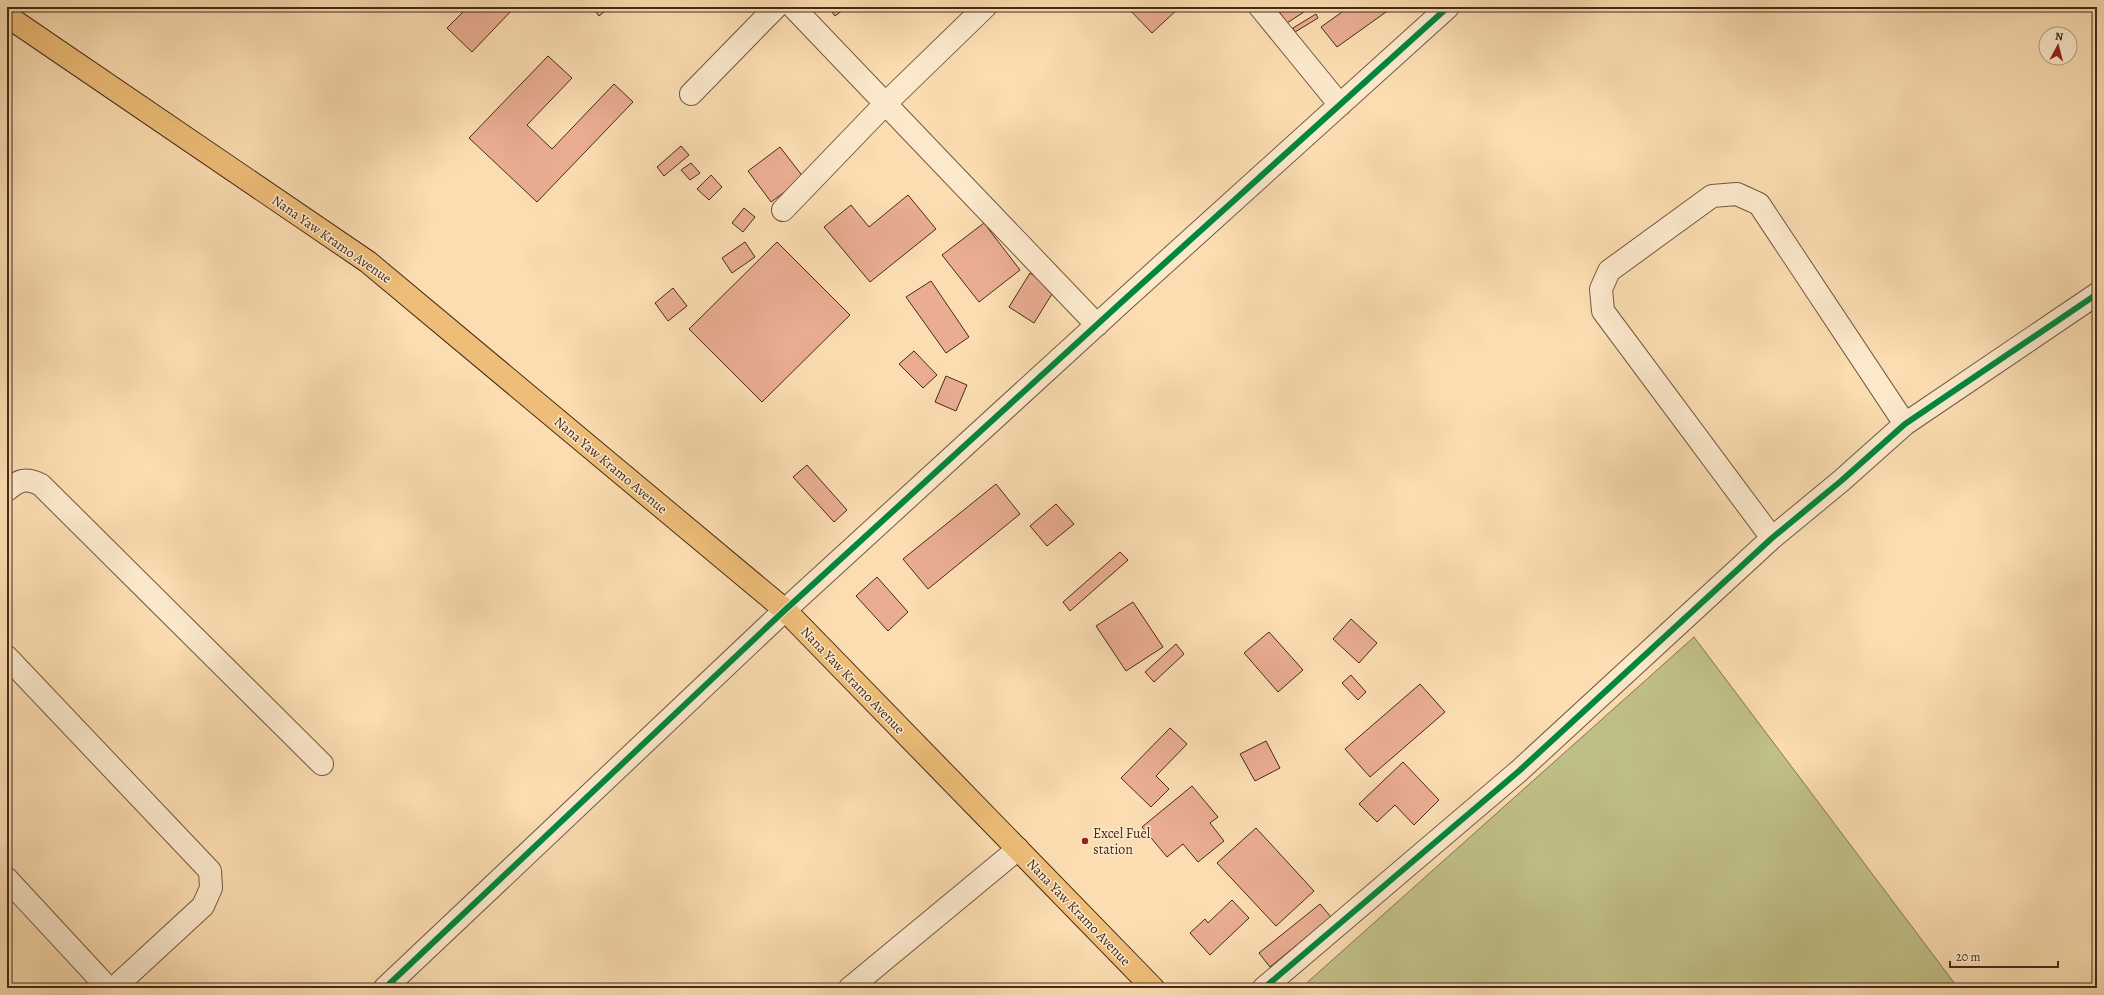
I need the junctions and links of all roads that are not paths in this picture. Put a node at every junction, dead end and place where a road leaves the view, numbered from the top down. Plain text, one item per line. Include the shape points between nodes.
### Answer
1 (776, 7) edge
2 (793, 7) edge
3 (985, 7) edge
4 (1260, 7) edge
5 (1448, 7) edge
6 (7, 16) edge
7 (691, 94) dead end
8 (885, 104) junction
9 (1340, 105) junction
10 (783, 210) dead end
11 (2097, 294) edge
12 (1097, 325) junction
13 (1905, 424) junction
14 (7, 490) edge
15 (1772, 538) junction
16 (785, 610) junction
17 (7, 657) edge
18 (322, 764) dead end
19 (1018, 849) junction
20 (8, 883) edge
21 (108, 988) edge
22 (114, 988) edge
23 (385, 988) edge
24 (850, 988) edge
25 (1153, 988) edge
26 (1264, 988) edge

1 - 7 street
2 - 8 street
3 - 8 street
4 - 9 street
5 - 9 street
6 - 16 main road, Nana Yaw Kramo Avenue via 368,262
8 - 10 street
8 - 12 street
9 - 12 street
11 - 13 street
12 - 16 street
13 - 15 street
13 - 15 street via 1759,204 1737,194 1712,196 1609,271 1601,289 1603,311
14 - 18 street via 17,481 29,479 41,485
15 - 26 street via 1519,771
16 - 19 main road, Nana Yaw Kramo Avenue
16 - 23 street
17 - 22 street via 210,871 211,888 203,906
19 - 24 street
19 - 25 main road, Nana Yaw Kramo Avenue
20 - 21 street

